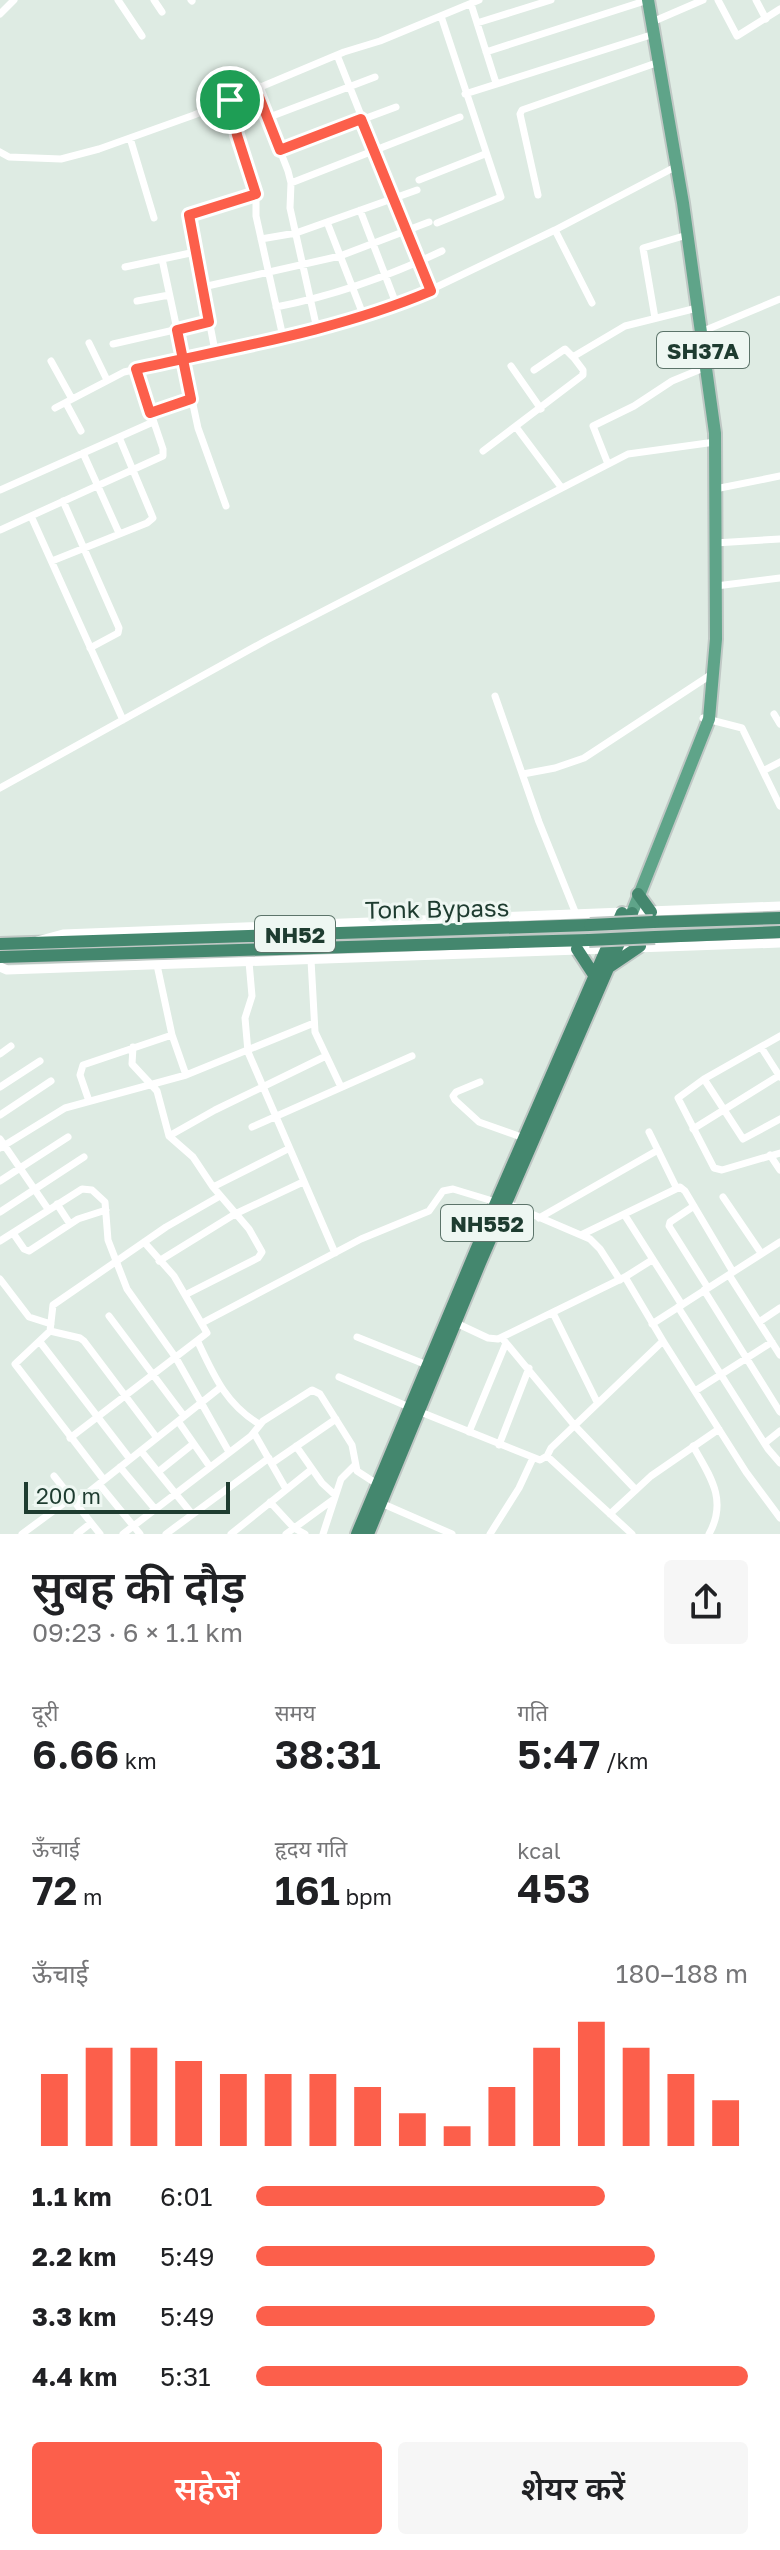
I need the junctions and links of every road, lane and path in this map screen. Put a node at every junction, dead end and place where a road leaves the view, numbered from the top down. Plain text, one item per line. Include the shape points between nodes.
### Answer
1 (14, 0) edge
2 (118, 0) edge
3 (154, 0) edge
4 (479, 0) edge
5 (551, 0) edge
6 (648, 0) edge
7 (718, 0) edge
8 (756, 0) edge
9 (700, 1) edge
10 (471, 4) junction
11 (780, 9) edge
12 (162, 12) dead end
13 (0, 14) edge
14 (441, 16) junction
15 (766, 19) junction
16 (477, 23) junction
17 (653, 28) junction
18 (142, 36) dead end
19 (486, 52) junction
20 (337, 55) junction
21 (659, 62) junction
22 (375, 77) dead end
23 (496, 83) junction
24 (349, 87) junction
25 (256, 89) junction
26 (465, 94) junction
27 (230, 100) junction
28 (396, 107) dead end
29 (460, 117) dead end
30 (267, 118) junction
31 (361, 119) junction
32 (130, 138) junction
33 (280, 150) junction
34 (0, 152) edge
35 (374, 152) junction
36 (485, 154) junction
37 (677, 166) junction
38 (419, 180) dead end
39 (291, 183) junction
40 (417, 190) dead end
41 (256, 194) junction
42 (538, 195) dead end
43 (393, 199) junction
44 (360, 210) junction
45 (154, 218) dead end
46 (327, 222) junction
47 (555, 230) junction
48 (406, 232) junction
49 (296, 233) junction
50 (687, 235) junction
51 (261, 239) junction
52 (373, 244) junction
53 (442, 251) dead end
54 (195, 252) junction
55 (340, 256) junction
56 (162, 259) junction
57 (419, 262) junction
58 (303, 266) junction
59 (125, 267) dead end
60 (268, 274) junction
61 (385, 275) junction
62 (203, 287) junction
63 (352, 287) junction
64 (431, 291) junction
65 (169, 295) junction
66 (780, 299) edge
67 (311, 300) junction
68 (137, 301) dead end
69 (592, 303) dead end
70 (397, 306) junction
71 (276, 307) junction
72 (697, 308) junction
73 (364, 317) junction
74 (655, 318) junction
75 (209, 322) junction
76 (317, 329) junction
77 (177, 330) junction
78 (701, 332) junction
79 (283, 337) junction
80 (89, 343) dead end
81 (113, 344) dead end
82 (215, 351) junction
83 (574, 358) junction
84 (183, 359) junction
85 (51, 361) dead end
86 (511, 366) dead end
87 (706, 367) junction
88 (136, 369) junction
89 (534, 370) dead end
90 (107, 380) junction
91 (191, 399) junction
92 (69, 401) junction
93 (55, 408) dead end
94 (541, 409) junction
95 (150, 413) junction
96 (153, 422) junction
97 (516, 427) junction
98 (81, 431) dead end
99 (119, 437) junction
100 (715, 442) junction
101 (483, 451) dead end
102 (83, 453) junction
103 (608, 464) junction
104 (133, 471) junction
105 (780, 476) edge
106 (99, 487) junction
107 (561, 487) junction
108 (715, 489) junction
109 (0, 490) edge
110 (63, 501) junction
111 (226, 506) dead end
112 (31, 516) junction
113 (0, 530) edge
114 (119, 533) junction
115 (780, 539) edge
116 (715, 543) junction
117 (84, 547) junction
118 (52, 561) junction
119 (780, 578) edge
120 (716, 586) junction
121 (90, 648) junction
122 (713, 673) junction
123 (495, 696) dead end
124 (774, 714) dead end
125 (706, 719) junction
126 (123, 720) junction
127 (780, 724) edge
128 (780, 762) edge
129 (763, 771) junction
130 (523, 774) junction
131 (0, 788) edge
132 (780, 806) edge
133 (638, 894) junction
134 (780, 906) edge
135 (627, 913) junction
136 (576, 914) junction
137 (652, 917) junction
138 (780, 918) edge
139 (780, 932) edge
140 (30, 943) junction
141 (780, 943) edge
142 (0, 944) edge
143 (640, 946) junction
144 (611, 948) junction
145 (577, 949) junction
146 (0, 957) edge
147 (311, 960) junction
148 (249, 962) junction
149 (157, 965) junction
150 (0, 967) edge
151 (607, 969) junction
152 (594, 975) junction
153 (314, 1023) junction
154 (172, 1035) junction
155 (780, 1036) edge
156 (11, 1046) dead end
157 (133, 1047) junction
158 (761, 1047) junction
159 (248, 1052) junction
160 (0, 1054) edge
161 (326, 1056) junction
162 (412, 1056) dead end
163 (40, 1061) dead end
164 (186, 1075) junction
165 (780, 1076) edge
166 (704, 1079) junction
167 (51, 1081) dead end
168 (480, 1082) dead end
169 (152, 1085) junction
170 (0, 1087) edge
171 (341, 1087) junction
172 (262, 1088) junction
173 (89, 1101) junction
174 (724, 1110) junction
175 (0, 1115) edge
176 (274, 1117) junction
177 (780, 1119) edge
178 (252, 1127) dead end
179 (693, 1129) junction
180 (649, 1132) dead end
181 (169, 1136) junction
182 (68, 1137) dead end
183 (524, 1138) junction
184 (1, 1144) edge
185 (288, 1149) junction
186 (658, 1150) junction
187 (780, 1153) edge
188 (770, 1155) junction
189 (84, 1157) dead end
190 (20, 1168) junction
191 (780, 1170) edge
192 (0, 1181) edge
193 (303, 1182) junction
194 (213, 1187) junction
195 (676, 1187) junction
196 (34, 1189) junction
197 (220, 1196) junction
198 (723, 1197) dead end
199 (501, 1202) junction
200 (57, 1204) junction
201 (694, 1206) junction
202 (48, 1209) junction
203 (106, 1210) junction
204 (0, 1212) edge
205 (235, 1214) junction
206 (624, 1214) junction
207 (539, 1218) junction
208 (70, 1224) junction
209 (13, 1233) junction
210 (581, 1235) junction
211 (0, 1241) edge
212 (144, 1242) junction
213 (780, 1242) edge
214 (335, 1253) junction
215 (761, 1253) junction
216 (652, 1260) junction
217 (116, 1261) junction
218 (159, 1261) junction
219 (731, 1273) junction
220 (622, 1278) junction
221 (0, 1279) edge
222 (706, 1289) junction
223 (185, 1295) junction
224 (680, 1306) junction
225 (780, 1308) edge
226 (553, 1313) junction
227 (109, 1316) dead end
228 (759, 1322) junction
229 (202, 1323) junction
230 (456, 1323) junction
231 (652, 1324) junction
232 (51, 1328) junction
233 (357, 1337) dead end
234 (504, 1340) junction
235 (663, 1341) junction
236 (40, 1342) junction
237 (198, 1342) junction
238 (772, 1342) junction
239 (780, 1355) edge
240 (176, 1358) junction
241 (747, 1359) junction
242 (427, 1365) junction
243 (529, 1368) junction
244 (153, 1375) junction
245 (721, 1375) junction
246 (339, 1377) dead end
247 (221, 1387) junction
248 (695, 1391) junction
249 (126, 1396) junction
250 (202, 1402) junction
251 (597, 1402) junction
252 (414, 1409) junction
253 (780, 1412) edge
254 (98, 1417) junction
255 (181, 1418) junction
256 (336, 1419) junction
257 (259, 1424) junction
258 (575, 1426) junction
259 (719, 1429) junction
260 (780, 1431) edge
261 (469, 1432) junction
262 (254, 1433) junction
263 (70, 1438) junction
264 (157, 1438) junction
265 (765, 1443) junction
266 (193, 1444) junction
267 (499, 1445) junction
268 (296, 1446) junction
269 (693, 1446) junction
270 (141, 1451) junction
271 (229, 1452) junction
272 (547, 1456) junction
273 (533, 1458) junction
274 (130, 1459) junction
275 (270, 1460) junction
276 (780, 1463) edge
277 (355, 1465) junction
278 (120, 1467) junction
279 (210, 1467) junction
280 (312, 1469) junction
281 (158, 1472) junction
282 (54, 1476) dead end
283 (102, 1482) junction
284 (377, 1484) junction
285 (286, 1489) junction
286 (636, 1490) junction
287 (176, 1493) junction
288 (335, 1497) junction
289 (73, 1500) junction
290 (270, 1502) junction
291 (381, 1503) junction
292 (155, 1509) junction
293 (192, 1514) junction
294 (610, 1514) junction
295 (780, 1518) edge
296 (91, 1523) junction
297 (133, 1526) junction
298 (294, 1528) junction
299 (710, 1533) edge
300 (22, 1534) edge
301 (77, 1534) edge
302 (100, 1534) edge
303 (123, 1534) edge
304 (140, 1534) edge
305 (166, 1534) edge
306 (231, 1534) edge
307 (286, 1534) edge
308 (305, 1534) edge
309 (323, 1534) edge
310 (357, 1534) edge
311 (368, 1534) edge
312 (452, 1534) edge
313 (490, 1534) edge
314 (632, 1534) edge
315 (720, 1534) edge

1 - 13 street
2 - 18 street
3 - 12 street
4 - 10 street
5 - 16 street
6 - 17 main road, SH37A
6 - 19 street
7 - 15 street via 737,36
8 - 15 street
9 - 17 street
10 - 14 street
10 - 16 street
11 - 15 street
14 - 20 street
14 - 26 street
16 - 19 street
17 - 21 main road, SH37A
17 - 23 street
19 - 23 street
20 - 24 street
20 - 25 street
21 - 37 main road, SH37A
21 - 42 street via 522,110
22 - 24 street
23 - 26 street
24 - 30 street
24 - 31 street
25 - 27 street
25 - 30 street
26 - 36 street
27 - 32 street
27 - 41 street
28 - 31 street
29 - 35 street
30 - 33 street
31 - 33 street
31 - 35 street
32 - 34 street via 61,159 6,160
32 - 45 street
33 - 39 street
35 - 39 street
35 - 43 street
36 - 38 street
36 - 48 street via 501,197
37 - 47 street
37 - 50 main road, SH37A
39 - 49 street
40 - 43 street
41 - 51 street
41 - 54 street via 189,215
43 - 44 street
43 - 48 street
44 - 46 street
44 - 52 street
46 - 49 street
46 - 55 street
47 - 64 street
47 - 69 street
48 - 52 street
48 - 57 street
49 - 51 street
49 - 58 street
50 - 72 main road, SH37A
50 - 74 street via 643,248
51 - 60 street
52 - 55 street
52 - 61 street
53 - 57 street
54 - 56 street
54 - 62 street
55 - 58 street
55 - 63 street
56 - 59 street
56 - 65 street
57 - 61 street
57 - 64 street
58 - 60 street
58 - 67 street
60 - 62 street
60 - 71 street
61 - 63 street
61 - 70 street
62 - 75 street
63 - 67 street
63 - 73 street
64 - 70 street
65 - 68 street
65 - 77 street
66 - 78 street
67 - 71 street
67 - 76 street
70 - 73 street
71 - 79 street
72 - 74 street
72 - 78 main road, SH37A
73 - 76 street
74 - 83 street via 618,329
75 - 77 street
75 - 82 street
76 - 79 street
77 - 81 street
77 - 84 street
78 - 87 main road, SH37A
79 - 82 street
80 - 90 street
82 - 84 street
83 - 89 street via 565,349
83 - 94 street via 583,375
84 - 88 street
84 - 91 street
85 - 92 street
86 - 94 street
87 - 100 main road, SH37A
87 - 103 street via 593,426
88 - 90 street
88 - 95 street
90 - 92 street
91 - 95 street
91 - 111 street
92 - 93 street
92 - 98 street
94 - 97 street
95 - 96 street
96 - 99 street
96 - 104 street via 163,456
97 - 101 street
97 - 107 street
99 - 102 street
99 - 104 street
100 - 103 street via 628,454
100 - 108 main road, SH37A
102 - 106 street
102 - 109 street
103 - 107 street
104 - 106 street
104 - 114 street via 153,518
105 - 108 street
106 - 110 street
106 - 114 street
107 - 126 street
108 - 116 main road, SH37A
110 - 112 street
110 - 117 street
112 - 113 street
112 - 118 street
114 - 117 street
115 - 116 street
116 - 120 main road, SH37A
117 - 118 street
117 - 121 street via 120,631
118 - 121 street
119 - 120 street
120 - 122 main road, SH37A
121 - 126 street
122 - 125 main road, SH37A
122 - 130 street via 584,758
123 - 130 street
124 - 127 street
125 - 129 street via 742,728
125 - 133 main road, SH37A via 686,782
125 - 135 main road, SH37A
126 - 131 street
128 - 129 street
129 - 132 street
130 - 136 street
133 - 135 main road, SH37A
133 - 137 highway
134 - 137 street
135 - 136 street
135 - 137 street
135 - 144 highway, NH552
136 - 140 street via 63,934
137 - 138 highway, Tonk Bypass / NH52
137 - 140 highway, Tonk Bypass / NH52, bridge via 590,925
139 - 146 highway, NH52, bridge
140 - 142 highway, Tonk Bypass / NH52
141 - 143 street
143 - 144 street
143 - 151 highway
144 - 145 street
144 - 151 highway, NH552
144 - 152 highway, NH552
145 - 147 street
145 - 152 highway
147 - 148 street
147 - 153 street
148 - 149 street
148 - 159 street
149 - 150 street
149 - 154 street
151 - 199 highway, NH552
152 - 183 highway, NH552
153 - 159 street
153 - 161 street
154 - 157 street
154 - 164 street
155 - 158 street
156 - 160 street
157 - 169 street via 132,1064
157 - 173 street via 81,1067
158 - 165 street
158 - 166 street
159 - 164 street
159 - 172 street
161 - 171 street
161 - 172 street
162 - 171 street
163 - 170 street
164 - 169 street
165 - 174 street
166 - 174 street
166 - 179 street via 678,1098
167 - 175 street
168 - 183 street via 456,1092 455,1100 479,1122
169 - 173 street
169 - 181 street
171 - 176 street
172 - 176 street
172 - 181 street
173 - 184 street via 55,1113
174 - 177 street via 743,1139
174 - 179 street
176 - 178 street
176 - 185 street
179 - 188 street via 718,1170
180 - 186 street
181 - 194 street via 193,1157
182 - 190 street
183 - 199 highway, NH552
184 - 190 street
185 - 193 street
185 - 194 street
186 - 195 street
186 - 207 street
187 - 188 street
188 - 191 street
189 - 196 street
190 - 192 street
190 - 196 street
193 - 205 street
193 - 214 street
194 - 197 street
195 - 201 street via 683,1188
195 - 206 street
196 - 202 street
196 - 204 street
197 - 205 street
197 - 212 street
198 - 215 street
199 - 207 street
199 - 214 street via 447,1189 429,1211
199 - 230 highway, NH552
199 - 242 highway, NH552
200 - 202 street
200 - 203 street via 86,1188 101,1197
200 - 208 street
201 - 219 street
201 - 222 street via 669,1226
202 - 209 street
203 - 208 street
203 - 217 street via 106,1231
205 - 218 street
205 - 223 street via 261,1255
206 - 210 street
206 - 216 street
207 - 210 street
208 - 209 street via 29,1251
209 - 211 street
210 - 220 street via 595,1243
212 - 217 street
212 - 218 street
213 - 215 street
214 - 229 street
215 - 219 street
216 - 220 street
216 - 224 street
217 - 232 street via 53,1305
217 - 240 street via 127,1289
218 - 223 street
219 - 222 street
219 - 228 street
220 - 226 street
220 - 231 street
221 - 232 street via 29,1317
222 - 224 street
222 - 241 street
223 - 229 street
224 - 231 street
224 - 245 street
225 - 228 street
226 - 234 street
226 - 251 street
227 - 244 street
228 - 238 street
229 - 237 street via 207,1333
230 - 234 street
230 - 252 highway, NH552
231 - 235 street
232 - 236 street
232 - 249 street via 84,1341
233 - 242 street
234 - 243 street
234 - 261 street
235 - 248 street
235 - 251 street
236 - 254 street
236 - 263 street via 17,1360 16,1369
237 - 240 street
237 - 247 street
238 - 239 street
238 - 241 street
240 - 244 street
240 - 250 street
241 - 245 street
241 - 253 street
242 - 252 highway, NH552
243 - 258 street
243 - 267 street
244 - 249 street
244 - 255 street
245 - 248 street
245 - 265 street
246 - 252 street
247 - 250 street
247 - 257 street via 237,1409
248 - 259 street
249 - 254 street
249 - 264 street
250 - 255 street
250 - 271 street
251 - 258 street
252 - 261 street
252 - 284 highway, NH552
252 - 291 highway, NH552
254 - 263 street
254 - 274 street
255 - 264 street
255 - 266 street
256 - 257 street via 312,1390
256 - 268 street
256 - 277 street via 352,1445
257 - 262 street
258 - 272 street
258 - 286 street
259 - 269 street
259 - 295 street
260 - 265 street
261 - 267 street
262 - 271 street
262 - 275 street
263 - 283 street
264 - 270 street
265 - 276 street
266 - 279 street
266 - 281 street
267 - 273 street
268 - 275 street
268 - 280 street
269 - 286 street
269 - 299 street via 717,1487 719,1505
270 - 274 street
270 - 281 street
271 - 279 street
272 - 273 street
272 - 294 street
273 - 313 street
274 - 278 street
275 - 285 street
275 - 293 street
277 - 284 street via 360,1475
277 - 288 street via 341,1479
278 - 283 street
278 - 292 street
279 - 287 street
280 - 285 street
280 - 288 street
281 - 287 street
282 - 289 street
283 - 289 street
283 - 297 street
284 - 310 highway, NH552
285 - 290 street
286 - 294 street
287 - 292 street
287 - 293 street
288 - 298 street
288 - 309 street
289 - 296 street
289 - 300 street
290 - 298 street
290 - 306 street
291 - 311 highway, NH552
291 - 312 street
292 - 297 street
293 - 305 street
294 - 314 street
296 - 301 street
296 - 302 street
297 - 303 street
297 - 304 street
298 - 307 street
298 - 308 street
299 - 315 street

